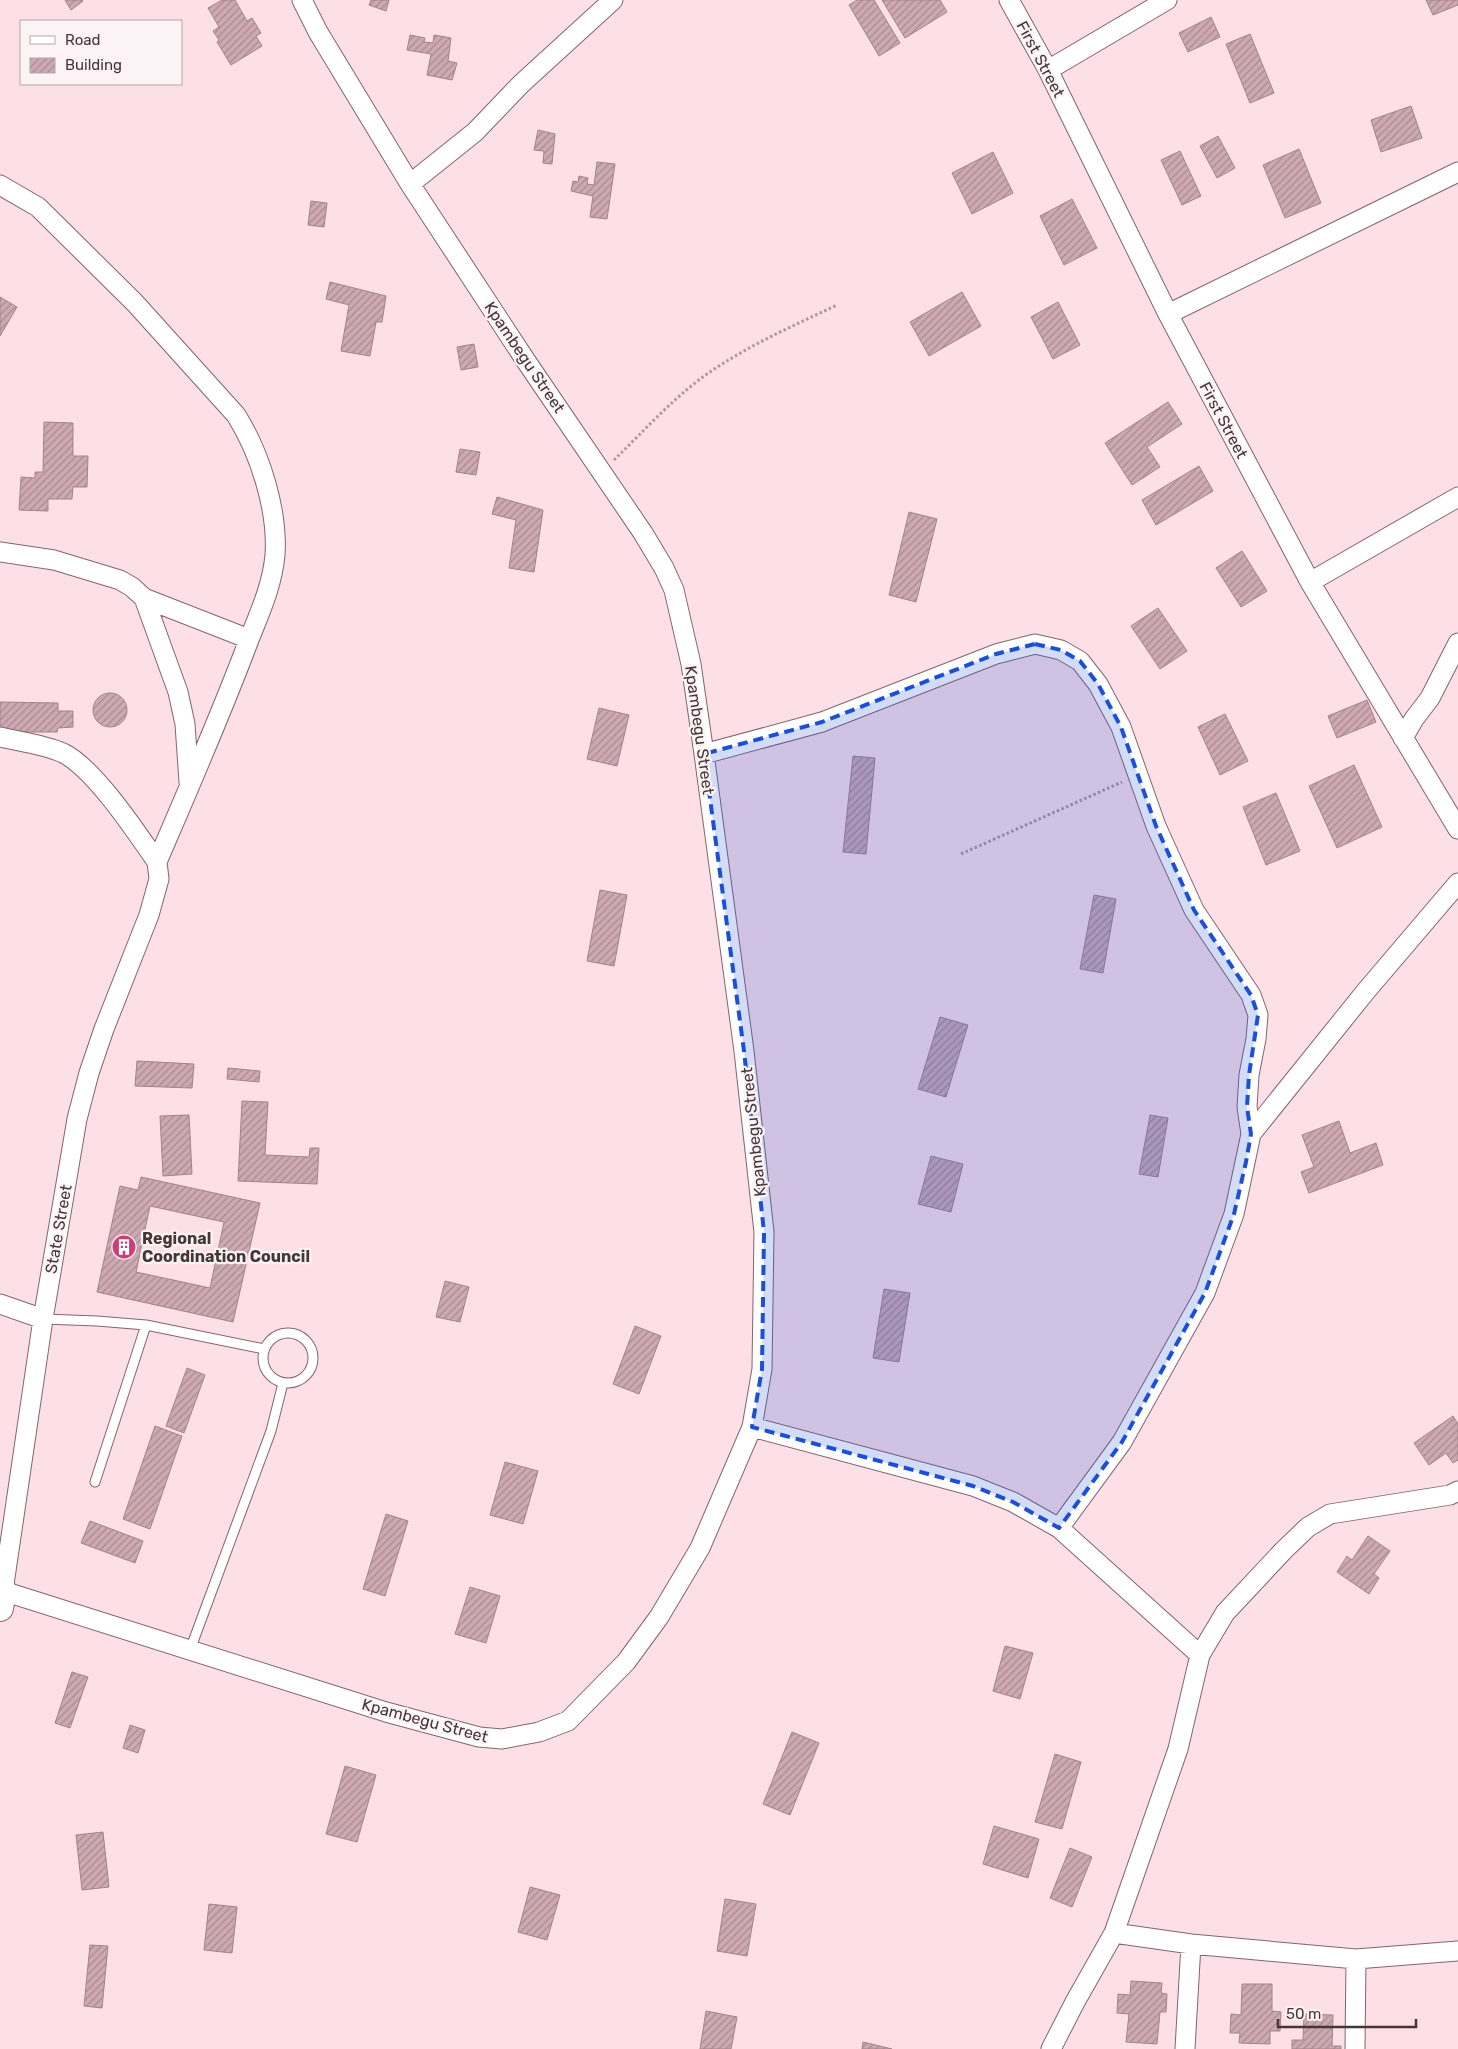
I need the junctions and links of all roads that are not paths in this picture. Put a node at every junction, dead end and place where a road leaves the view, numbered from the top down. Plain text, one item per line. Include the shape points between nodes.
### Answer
1 (302, 0) edge
2 (612, 0) edge
3 (1010, 0) edge
4 (1167, 0) edge
5 (1048, 70) junction
6 (1458, 172) edge
7 (410, 184) junction
8 (0, 185) edge
9 (1168, 314) junction
10 (1458, 497) edge
11 (0, 552) edge
12 (1310, 582) junction
13 (144, 598) junction
14 (249, 639) junction
15 (1458, 644) edge
16 (0, 737) edge
17 (1403, 738) junction
18 (704, 754) junction
19 (190, 786) junction
20 (1458, 830) edge
21 (157, 862) junction
22 (1458, 884) edge
23 (1251, 1134) junction
24 (0, 1304) edge
25 (43, 1319) junction
26 (146, 1325) junction
27 (264, 1349) junction
28 (284, 1383) junction
29 (752, 1427) junction
30 (95, 1482) dead end
31 (1458, 1491) edge
32 (1059, 1528) junction
33 (1, 1594) edge
34 (190, 1650) junction
35 (1200, 1655) junction
36 (1114, 1933) junction
37 (1191, 1944) junction
38 (1458, 1952) edge
39 (1356, 1959) junction
40 (1051, 2049) edge
41 (1185, 2049) edge
42 (1355, 2049) edge

1 - 7 street, Kpambegu Street
2 - 7 street via 521,84 475,132
3 - 5 street, First Street
4 - 5 street
5 - 9 street, First Street
6 - 9 street
7 - 18 street, Kpambegu Street via 664,568 674,590 691,664
8 - 14 street via 38,207 135,302 236,415 248,434 265,483 274,526 275,555 264,602
9 - 12 street, First Street
10 - 12 street
11 - 13 street via 54,560 120,580
12 - 17 street, First Street
13 - 14 street
13 - 19 street via 178,692 185,724
14 - 19 street
15 - 17 street via 1430,698
16 - 21 street via 47,747 79,763
17 - 20 street, First Street
18 - 23 street via 822,722 996,654 1036,644 1061,650 1080,661 1098,684 1120,727 1156,826 1194,910 1251,996 1258,1015 1247,1107
18 - 29 street, Kpambegu Street via 744,1051 764,1232 762,1369
19 - 21 street
21 - 25 street, State Street via 159,879 149,916 86,1082
22 - 23 street via 1366,991
23 - 32 street via 1234,1214 1205,1292 1122,1442
24 - 25 street
25 - 26 lane
25 - 33 street, State Street
26 - 27 lane
26 - 30 lane
27 - 28 lane via 263,1364 270,1377
27 - 28 lane via 271,1339 283,1333 296,1334 306,1340 313,1351 313,1364 307,1375 296,1382
28 - 34 lane via 271,1431
29 - 32 street via 973,1486 1013,1502
29 - 34 street, Kpambegu Street via 700,1548 659,1617 626,1662 568,1721 539,1732 502,1739 479,1737 386,1712
31 - 35 street via 1450,1495 1330,1514 1308,1527 1225,1613
32 - 35 street
33 - 34 street, Kpambegu Street
35 - 36 street via 1178,1749
36 - 37 street
36 - 40 street
37 - 39 street
37 - 41 street
38 - 39 street
39 - 42 street

